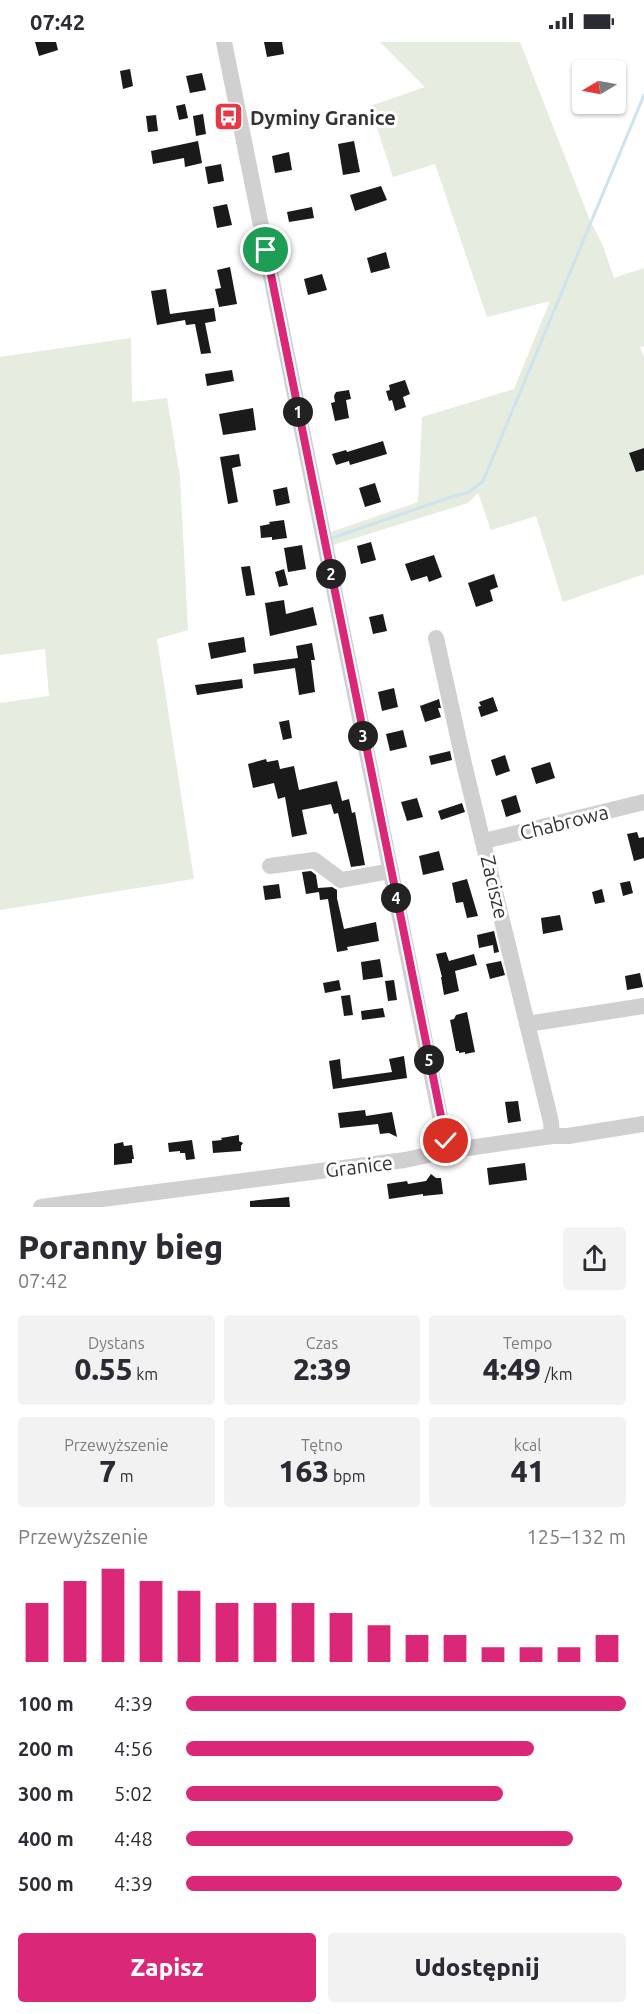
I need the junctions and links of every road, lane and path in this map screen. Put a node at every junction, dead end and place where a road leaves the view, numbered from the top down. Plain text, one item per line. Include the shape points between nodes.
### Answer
1 (224, 42) edge
2 (436, 638) dead end
3 (644, 802) edge
4 (484, 842) junction
5 (270, 866) dead end
6 (391, 871) junction
7 (644, 1006) edge
8 (527, 1024) junction
9 (644, 1124) edge
10 (552, 1136) junction
11 (447, 1151) junction
12 (41, 1207) edge

1 - 6 street
2 - 4 street, Zacisze
3 - 4 street, Chabrowa
4 - 8 street, Zacisze
5 - 6 street via 314,860 342,880
6 - 11 street
7 - 8 street
8 - 10 street, Zacisze
9 - 10 street
10 - 11 street
11 - 12 street, Granice via 405,1160

